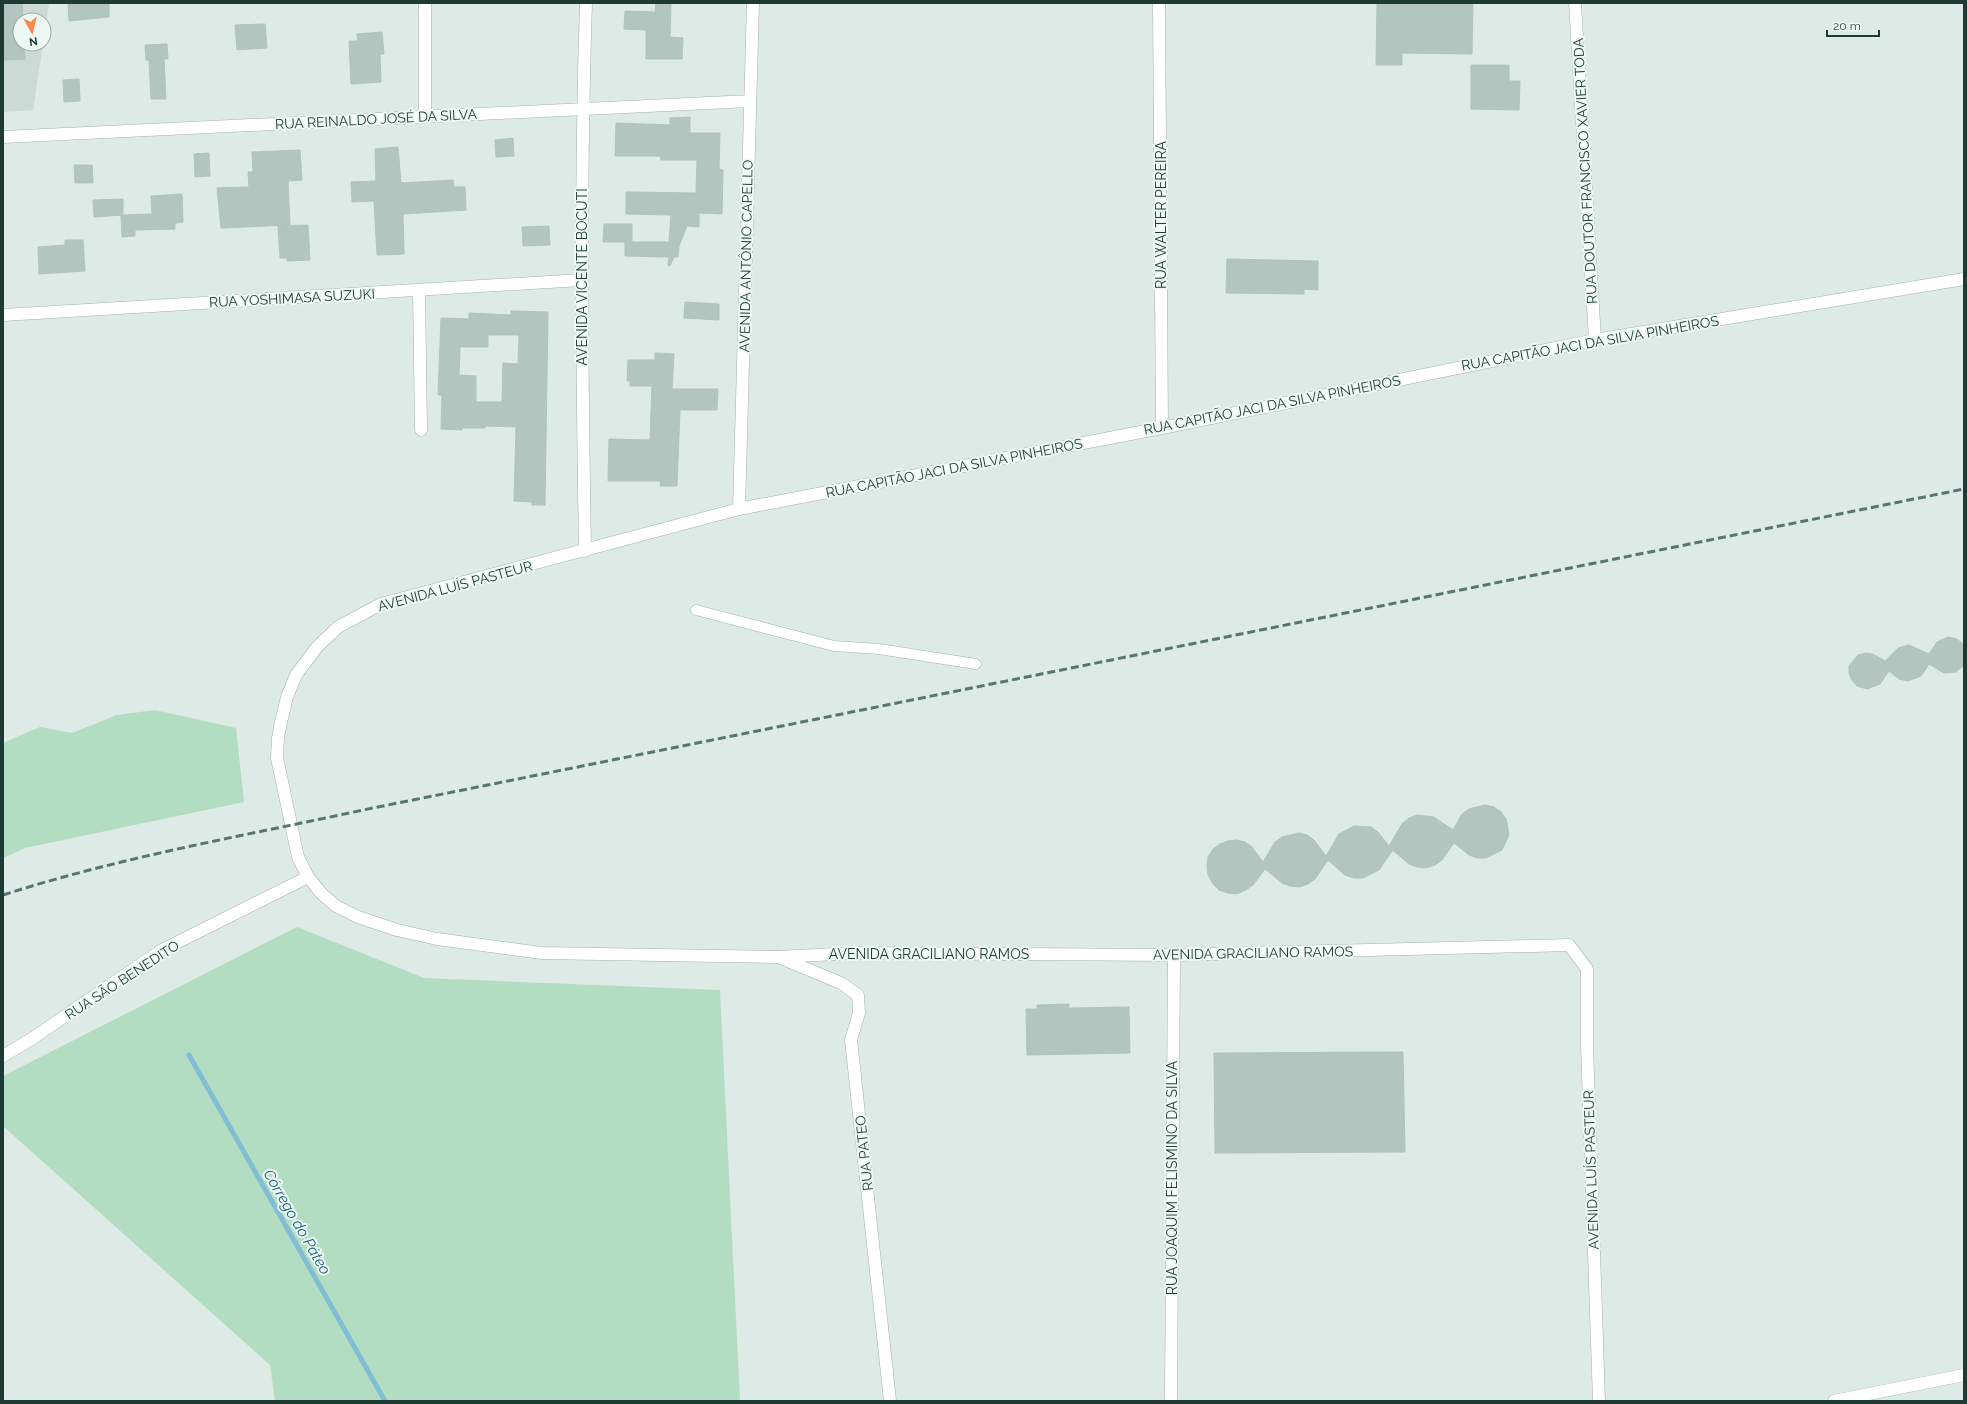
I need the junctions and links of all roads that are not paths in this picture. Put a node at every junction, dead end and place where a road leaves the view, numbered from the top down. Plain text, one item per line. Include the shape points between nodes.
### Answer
1 (425, 3) edge
2 (586, 3) edge
3 (753, 3) edge
4 (1159, 3) edge
5 (1575, 3) edge
6 (750, 101) junction
7 (583, 109) junction
8 (425, 116) junction
9 (3, 137) edge
10 (1964, 279) edge
11 (582, 280) junction
12 (419, 290) junction
13 (3, 315) edge
14 (1595, 340) junction
15 (1162, 428) junction
16 (421, 430) dead end
17 (739, 509) junction
18 (585, 551) junction
19 (696, 610) dead end
20 (976, 664) dead end
21 (308, 877) junction
22 (1569, 945) joint
23 (1174, 954) junction
24 (778, 957) junction
25 (3, 1056) edge
26 (1964, 1375) edge
27 (890, 1401) edge
28 (1172, 1401) edge
29 (1599, 1401) edge
30 (1834, 1401) edge

1 - 8 street
2 - 7 street, AVENIDA VICENTE BOCUTI
3 - 6 street, AVENIDA ANTÔNIO CAPELLO
4 - 15 street, RUA WALTER PEREIRA
5 - 14 street, RUA DOUTOR FRANCISCO XAVIER TODA
6 - 7 street, RUA REINALDO JOSÉ DA SILVA
6 - 17 street, AVENIDA ANTÔNIO CAPELLO
7 - 8 street, RUA REINALDO JOSÉ DA SILVA
7 - 11 street, AVENIDA VICENTE BOCUTI
8 - 9 street, RUA REINALDO JOSÉ DA SILVA
10 - 14 street, RUA CAPITÃO JACI DA SILVA PINHEIROS
11 - 12 street, RUA YOSHIMASA SUZUKI
11 - 18 street, AVENIDA VICENTE BOCUTI
12 - 13 street, RUA YOSHIMASA SUZUKI
12 - 16 street
14 - 15 street, RUA CAPITÃO JACI DA SILVA PINHEIROS
15 - 17 street, RUA CAPITÃO JACI DA SILVA PINHEIROS
17 - 18 street, RUA CAPITÃO JACI DA SILVA PINHEIROS
18 - 21 street, AVENIDA LUÍS PASTEUR via 380,604 338,626 317,647 296,675 287,697 278,738 278,765 290,821 298,857
19 - 20 lane via 834,646 879,649
21 - 24 street, AVENIDA GRACILIANO RAMOS via 336,906 358,917 437,939 542,953
21 - 25 street, RUA SÃO BENEDITO via 160,952
22 - 23 street, AVENIDA GRACILIANO RAMOS
22 - 29 street, AVENIDA LUÍS PASTEUR via 1587,969 1587,1045
23 - 24 street, AVENIDA GRACILIANO RAMOS via 855,953
23 - 28 street, RUA JOAQUIM FELISMINO DA SILVA
24 - 27 street, RUA PATEO via 841,983 858,995 859,1013 851,1040
26 - 30 street

